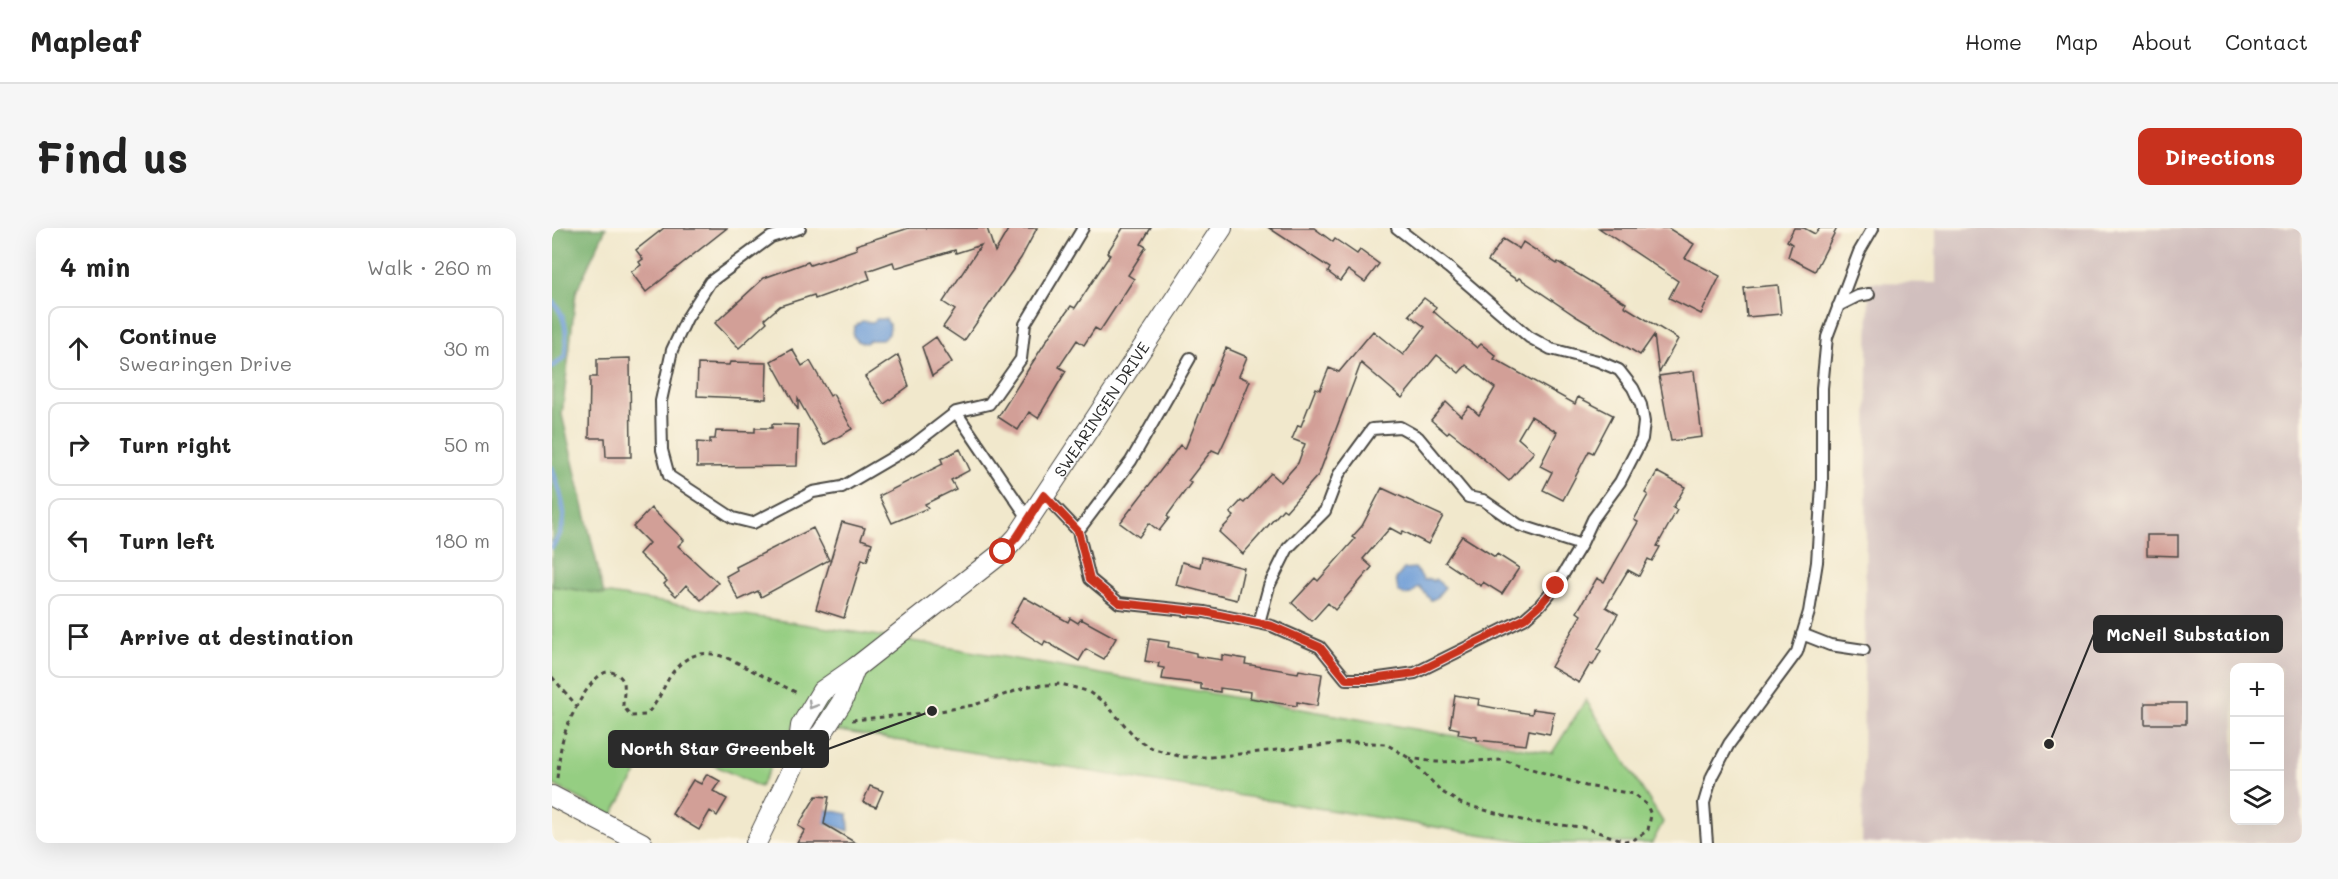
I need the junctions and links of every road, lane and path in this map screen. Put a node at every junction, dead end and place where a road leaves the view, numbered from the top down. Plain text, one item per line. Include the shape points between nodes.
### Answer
1 (800, 228) edge
2 (1083, 228) edge
3 (1222, 228) edge
4 (1396, 228) edge
5 (1873, 228) edge
6 (1869, 294) dead end
7 (1838, 306) junction
8 (1190, 358) dead end
9 (956, 412) junction
10 (1044, 495) junction
11 (1028, 519) junction
12 (1078, 531) junction
13 (1581, 545) junction
14 (1259, 623) junction
15 (1802, 634) junction
16 (1864, 650) dead end
17 (552, 677) edge
18 (806, 698) dead end
19 (577, 706) junction
20 (846, 721) dead end
21 (1409, 758) junction
22 (553, 790) edge
23 (642, 843) edge
24 (756, 843) edge
25 (1707, 843) edge

1 - 9 lane via 771,237 710,282 687,318 672,350 661,400 662,450 669,476 733,518 753,523 813,492 842,487 912,446
2 - 9 lane via 1025,324 1021,359 989,404
3 - 10 street, SWEARINGEN DRIVE
4 - 13 lane via 1529,338 1551,350 1619,370 1633,388 1641,405 1642,439
5 - 7 lane
6 - 7 lane
7 - 15 lane via 1827,337 1817,562
8 - 12 lane via 1131,461
9 - 11 lane
10 - 11 street, SWEARINGEN DRIVE
10 - 12 lane
11 - 24 street, SWEARINGEN DRIVE via 1003,552 855,668 842,702 822,733 797,759
12 - 14 lane via 1090,579 1119,603 1205,612
13 - 14 lane via 1556,586 1524,619 1415,673 1346,679 1320,647
13 - 14 lane via 1519,525 1483,500 1468,497 1418,437 1400,427 1372,429 1339,474 1325,511 1288,548 1269,586
15 - 16 lane via 1830,645
15 - 25 lane via 1797,652 1729,744 1712,776 1704,803
17 - 19 path
18 - 19 path via 722,655 704,653 690,656 676,667 645,716 631,716 623,706 624,682 617,673 609,671 599,675
19 - 22 path via 564,733
20 - 21 path via 935,712 974,705 1030,686 1061,684 1087,691 1105,703 1137,740 1182,758 1355,742 1386,744
21 - 21 path via 1442,792 1490,813 1581,827 1625,841 1648,830 1651,814 1634,794 1586,786 1503,760 1436,762
22 - 23 street

